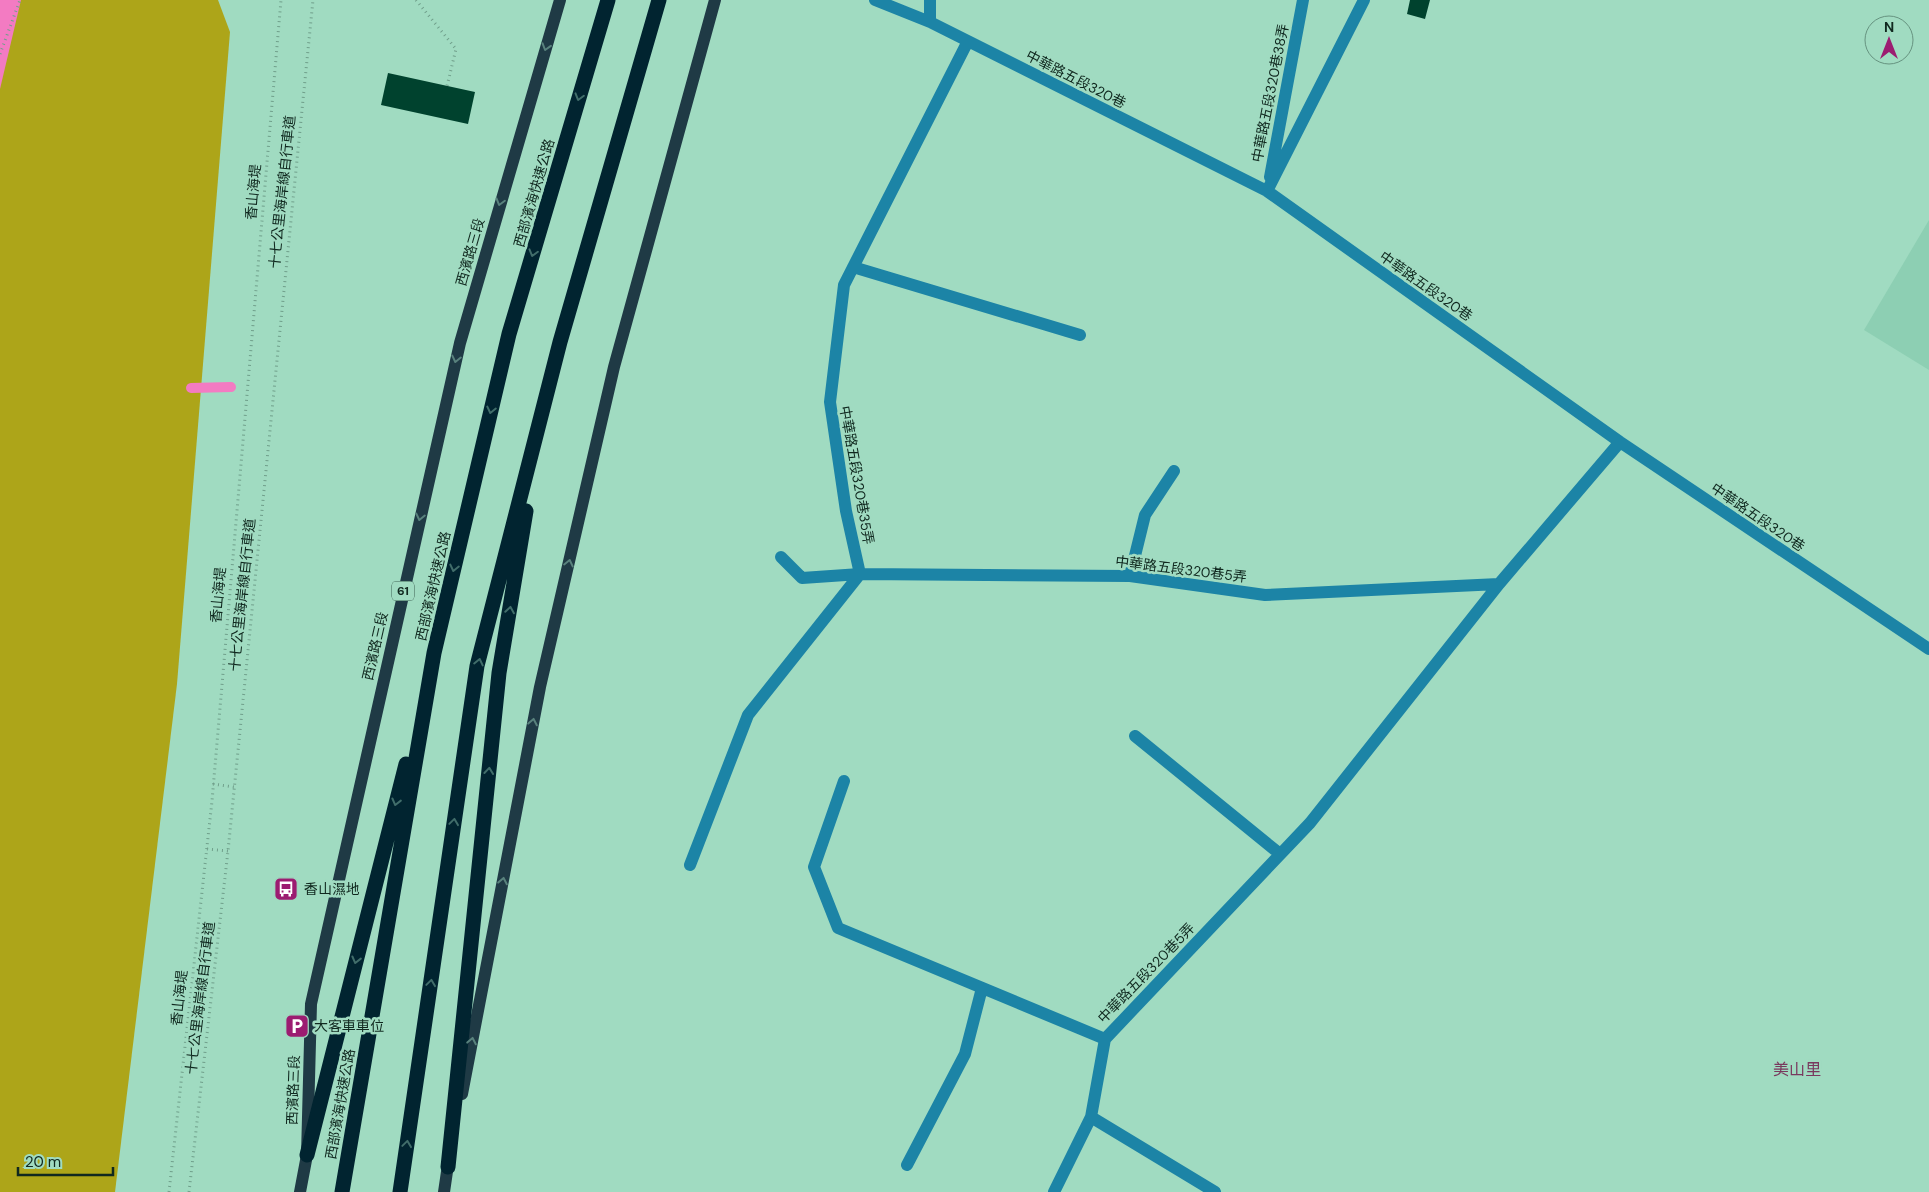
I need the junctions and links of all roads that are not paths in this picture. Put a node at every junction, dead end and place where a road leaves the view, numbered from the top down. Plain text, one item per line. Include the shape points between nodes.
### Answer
1 (560, 0) edge
2 (608, 0) edge
3 (659, 0) edge
4 (715, 0) edge
5 (875, 0) edge
6 (930, 0) edge
7 (1303, 0) edge
8 (1364, 0) edge
9 (930, 22) junction
10 (968, 41) junction
11 (1267, 191) junction
12 (853, 267) junction
13 (1080, 335) dead end
14 (543, 410) junction
15 (1620, 442) junction
16 (1174, 471) dead end
17 (781, 556) dead end
18 (860, 574) junction
19 (1130, 576) junction
20 (1499, 584) junction
21 (1929, 649) edge
22 (434, 653) junction
23 (1135, 736) dead end
24 (844, 781) dead end
25 (1280, 854) junction
26 (690, 865) dead end
27 (982, 988) junction
28 (1105, 1039) junction
29 (1091, 1117) junction
30 (307, 1155) junction
31 (907, 1165) dead end
32 (448, 1168) junction
33 (300, 1192) edge
34 (342, 1192) edge
35 (400, 1192) edge
36 (444, 1192) edge
37 (1054, 1192) edge
38 (1215, 1192) edge

1 -> 30 main road, 西濱路三段 / 61 via 460,343 315,985 311,1004
2 -> 22 highway, 西部濱海快速公路 via 509,334
3 - 14 highway
32 -> 4 main road via 540,687 614,367
5 - 9 street, 中華路五段320巷
6 - 9 street
7 - 11 street, 中華路五段320巷38弄
8 - 11 street
9 - 10 street, 中華路五段320巷
10 - 11 street, 中華路五段320巷
10 - 12 street, 中華路五段320巷35弄
11 - 15 street, 中華路五段320巷
12 - 13 street
12 - 18 street, 中華路五段320巷35弄 via 844,285 830,402 846,510
32 -> 14 highway via 499,673
35 -> 14 highway via 478,666
15 - 20 street, 中華路五段320巷5弄
15 - 21 street, 中華路五段320巷
16 - 19 street via 1145,515
17 - 18 street, 中華路五段320巷5弄 via 802,578
18 - 19 street, 中華路五段320巷5弄
18 - 26 street via 748,715
19 - 20 street, 中華路五段320巷5弄 via 1265,595
20 - 25 street, 中華路五段320巷5弄 via 1310,823
22 -> 30 highway
22 - 34 highway, 西部濱海快速公路
23 - 25 street
24 - 27 street, 中華路五段320巷5弄 via 814,867 838,928
25 - 28 street, 中華路五段320巷5弄
27 - 28 street, 中華路五段320巷5弄
27 - 31 street via 965,1054
28 - 29 street, 中華路五段320巷5弄
29 - 37 street, 中華路五段320巷5弄
29 - 38 street
30 - 33 main road, 西濱路三段 / 61
32 - 36 main road

